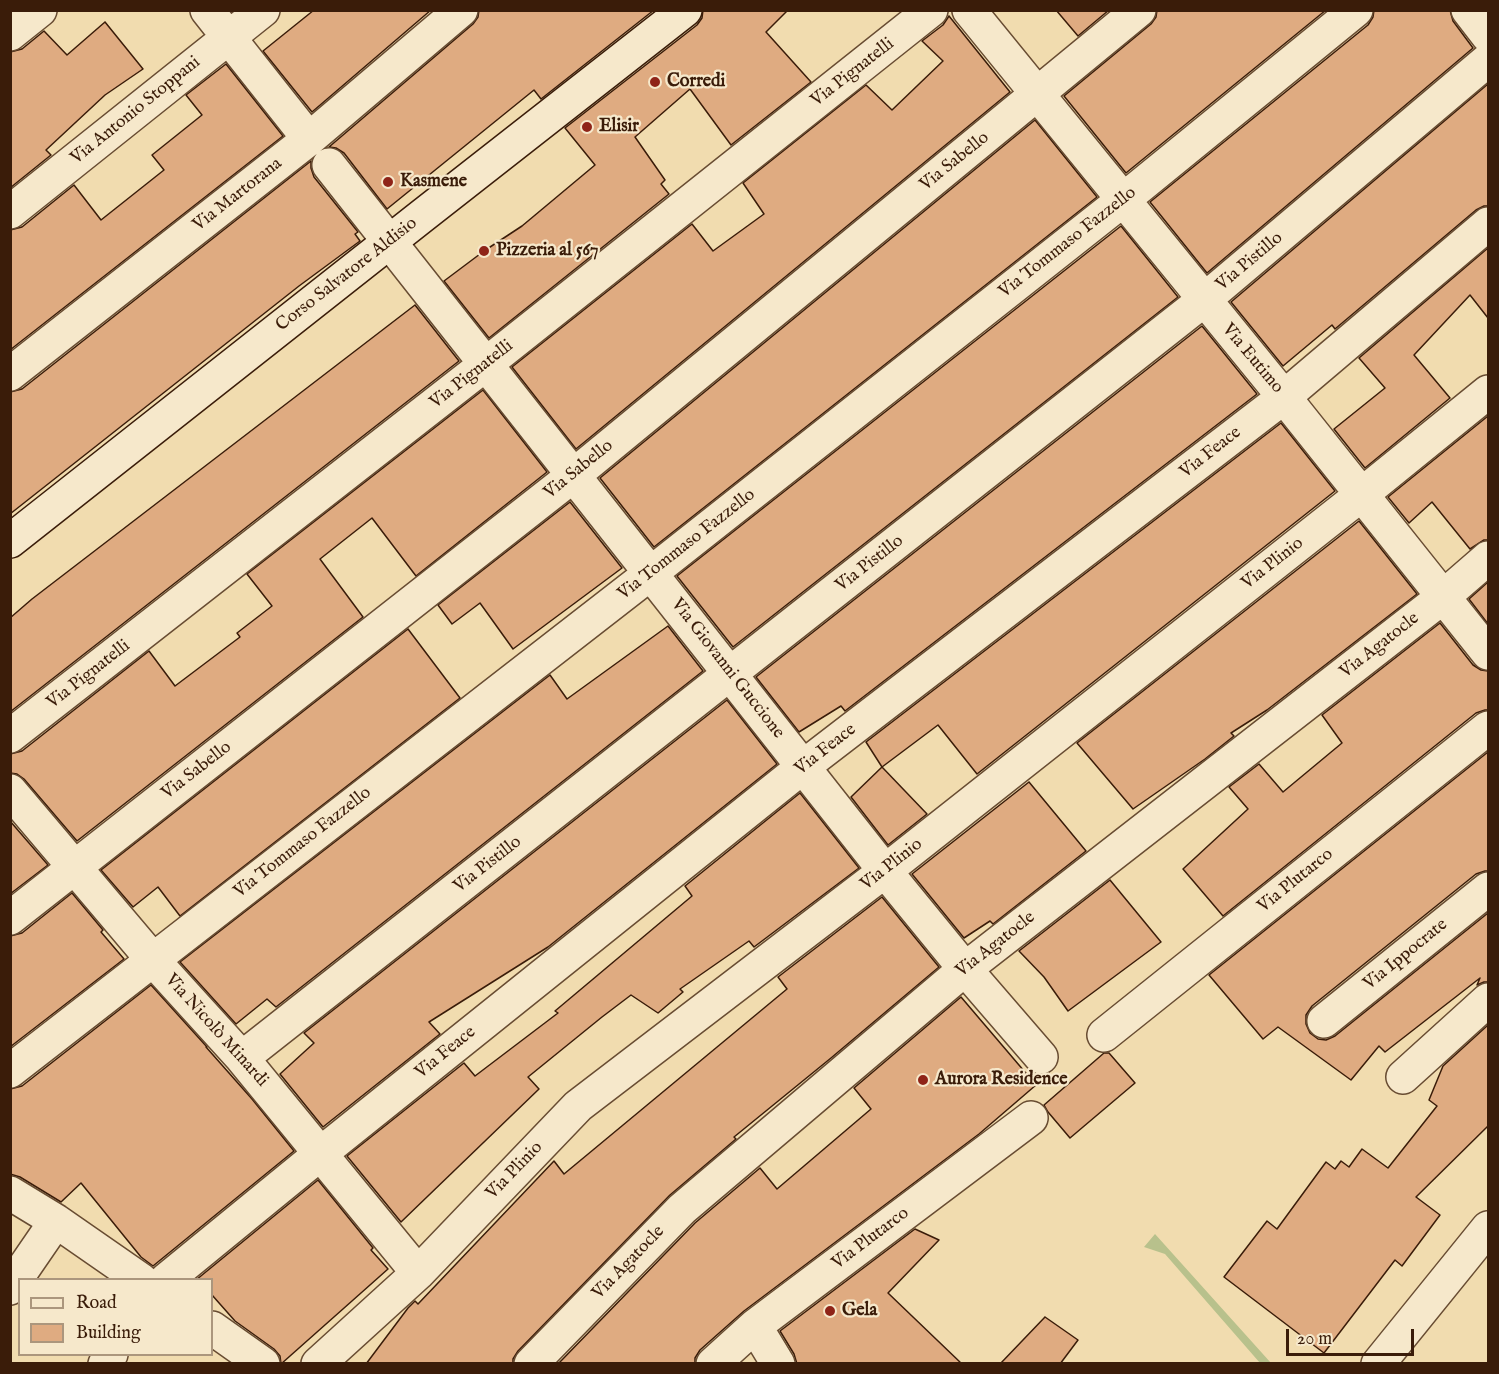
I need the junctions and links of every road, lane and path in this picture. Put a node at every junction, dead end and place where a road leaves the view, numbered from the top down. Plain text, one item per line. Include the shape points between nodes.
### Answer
1 (40, 10) edge
2 (207, 10) edge
3 (263, 10) edge
4 (461, 10) edge
5 (685, 10) edge
6 (931, 10) edge
7 (969, 10) edge
8 (1139, 10) edge
9 (1356, 10) edge
10 (1468, 10) edge
11 (10, 34) edge
12 (1488, 36) edge
13 (228, 38) junction
14 (1488, 60) edge
15 (1037, 94) junction
16 (309, 139) junction
17 (328, 165) dead end
18 (1123, 200) junction
19 (10, 212) edge
20 (1488, 224) edge
21 (389, 242) junction
22 (1204, 300) junction
23 (486, 364) junction
24 (10, 374) edge
25 (1488, 392) edge
26 (1284, 397) junction
27 (574, 475) junction
28 (1361, 495) junction
29 (10, 541) edge
30 (1488, 558) edge
31 (651, 573) junction
32 (1443, 597) junction
33 (1488, 653) edge
34 (730, 674) junction
35 (1488, 728) edge
36 (10, 736) edge
37 (804, 766) junction
38 (10, 791) edge
39 (75, 867) junction
40 (885, 871) junction
41 (1488, 889) edge
42 (10, 918) edge
43 (153, 960) junction
44 (965, 969) junction
45 (1488, 1000) edge
46 (1324, 1021) dead end
47 (1104, 1035) dead end
48 (1041, 1057) dead end
49 (242, 1058) junction
50 (10, 1071) edge
51 (1403, 1077) dead end
52 (1031, 1118) dead end
53 (320, 1154) junction
54 (10, 1193) edge
55 (56, 1221) junction
56 (1488, 1228) edge
57 (418, 1273) junction
58 (138, 1278) edge
59 (168, 1278) edge
60 (10, 1288) edge
61 (755, 1326) junction
62 (213, 1329) edge
63 (263, 1364) edge
64 (318, 1364) edge
65 (531, 1364) edge
66 (713, 1364) edge
67 (778, 1364) edge
68 (1378, 1364) edge

1 - 11 street
2 - 13 street
3 - 13 street, Via Antonio Stoppani
4 - 16 street, Via Martorana
5 - 21 street, Corso Salvatore Aldisio
6 - 23 street, Via Pignatelli
7 - 15 street, Via Eutimo
8 - 15 street, Via Sabello
9 - 18 street, Via Tommaso Fazzello
10 - 12 street
13 - 16 street
13 - 19 street, Via Antonio Stoppani
14 - 22 street, Via Pistillo
15 - 18 street, Via Eutimo
15 - 27 street, Via Sabello
16 - 24 street, Via Martorana
17 - 21 street, Via Giovanni Guccione
18 - 22 street, Via Eutimo
18 - 31 street, Via Tommaso Fazzello
20 - 26 street, Via Feace
21 - 23 street, Via Giovanni Guccione
21 - 29 street, Corso Salvatore Aldisio
22 - 26 street, Via Eutimo
22 - 34 street, Via Pistillo
23 - 27 street, Via Giovanni Guccione
23 - 36 street, Via Pignatelli
25 - 28 street, Via Plinio
26 - 28 street, Via Eutimo
26 - 37 street, Via Feace
27 - 31 street, Via Giovanni Guccione
27 - 39 street, Via Sabello
28 - 32 street, Via Eutimo
28 - 40 street, Via Plinio
30 - 32 street, Via Agatocle
31 - 34 street, Via Giovanni Guccione
31 - 43 street, Via Tommaso Fazzello
32 - 33 street, Via Eutimo
32 - 44 street, Via Agatocle
34 - 37 street, Via Giovanni Guccione
34 - 49 street, Via Pistillo
35 - 47 street, Via Plutarco
37 - 40 street, Via Giovanni Guccione
37 - 53 street, Via Feace
38 - 39 street, Via Nicolò Minardi
39 - 42 street, Via Sabello
39 - 43 street, Via Nicolò Minardi
40 - 44 street, Via Giovanni Guccione
40 - 57 street, Via Plinio via 578,1106
41 - 46 street, Via Ippocrate
43 - 49 street, Via Nicolò Minardi
43 - 50 street, Via Tommaso Fazzello
44 - 48 street, Via Giovanni Guccione
44 - 65 street, Via Agatocle via 682,1209
45 - 51 street
49 - 53 street, Via Nicolò Minardi
52 - 61 street, Via Plutarco
53 - 57 street, Via Nicolò Minardi
53 - 59 street, Via Feace
54 - 55 street
55 - 58 street
55 - 60 street
56 - 68 street
57 - 64 street, Via Plinio
61 - 66 street, Via Plutarco
61 - 67 street
62 - 63 street

